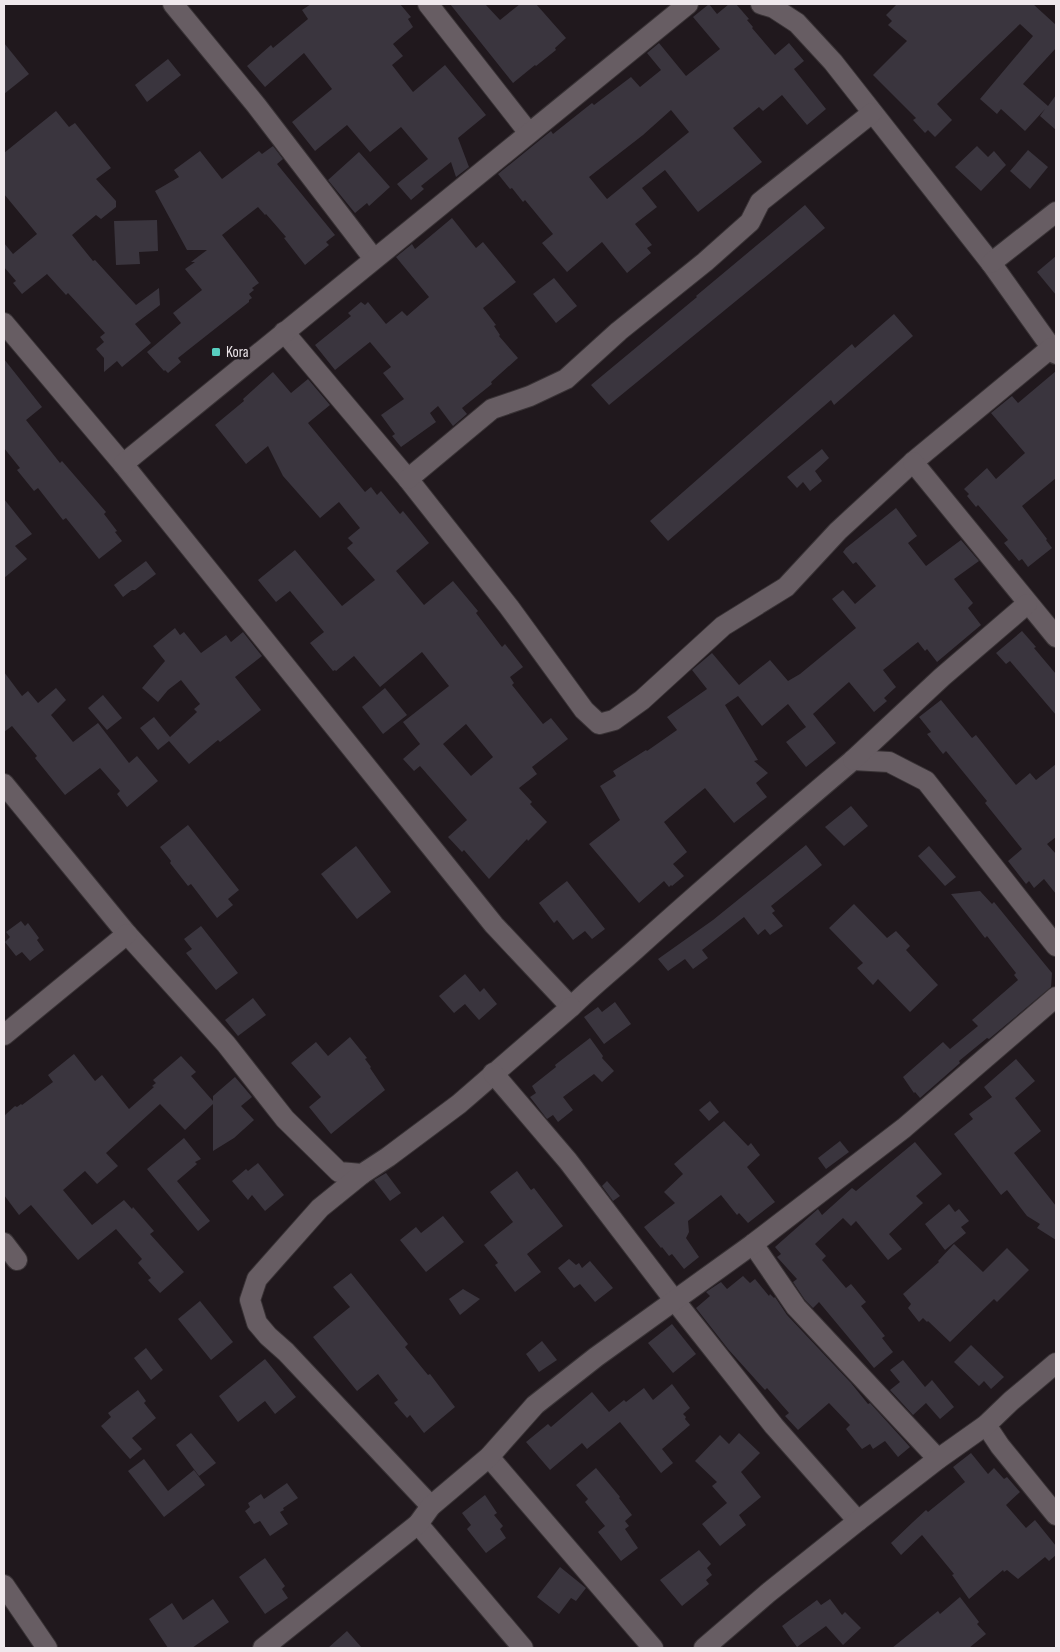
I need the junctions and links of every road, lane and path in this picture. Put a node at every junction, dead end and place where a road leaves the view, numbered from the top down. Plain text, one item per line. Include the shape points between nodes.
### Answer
1 (173, 4) edge
2 (428, 4) edge
3 (688, 4) edge
4 (761, 4) edge
5 (872, 113) junction
6 (528, 133) junction
7 (1056, 212) edge
8 (374, 259) junction
9 (991, 264) junction
10 (4, 325) edge
11 (284, 332) junction
12 (1054, 351) edge
13 (913, 462) junction
14 (123, 464) junction
15 (408, 479) junction
16 (1028, 604) junction
17 (1056, 637) edge
18 (853, 760) junction
19 (4, 784) edge
20 (128, 934) junction
21 (1056, 946) edge
22 (1056, 997) edge
23 (571, 1007) junction
24 (4, 1035) edge
25 (493, 1073) junction
26 (362, 1174) junction
27 (4, 1243) edge
28 (753, 1244) junction
29 (17, 1260) dead end
30 (675, 1301) junction
31 (1056, 1363) edge
32 (986, 1425) junction
33 (489, 1457) junction
34 (938, 1459) junction
35 (431, 1506) junction
36 (1056, 1515) edge
37 (858, 1521) junction
38 (418, 1524) junction
39 (4, 1585) edge
40 (47, 1648) edge
41 (263, 1648) edge
42 (523, 1648) edge
43 (653, 1648) edge
44 (704, 1648) edge

1 - 8 street via 256,105
2 - 6 street
3 - 6 street
4 - 5 street via 774,8 797,23 833,62
5 - 9 street
5 - 15 street via 760,202 750,222 566,379 492,409
6 - 8 street
7 - 9 street
8 - 11 street
9 - 12 street
10 - 14 street
11 - 14 street
11 - 15 street
12 - 13 street
13 - 15 street via 838,532 786,587 723,626 642,700 614,720 599,724 584,710 509,607
13 - 16 street
14 - 23 street via 494,925
16 - 17 street
16 - 18 street via 942,677
18 - 21 street via 889,762 926,781
18 - 23 street
19 - 20 street
20 - 24 street
20 - 26 street via 226,1044 285,1119 339,1172
22 - 28 street via 904,1128
23 - 25 street
25 - 26 street via 423,1132
25 - 30 street via 568,1161
26 - 35 street via 320,1208 257,1280 250,1300 257,1323 268,1336
27 - 29 street
28 - 30 street
28 - 34 street via 796,1307
30 - 33 street via 535,1405
30 - 37 street via 774,1426
31 - 32 street
32 - 34 street
32 - 36 street
33 - 35 street
33 - 43 street
34 - 37 street
35 - 38 street
37 - 44 street
38 - 41 street
38 - 42 street
39 - 40 street

